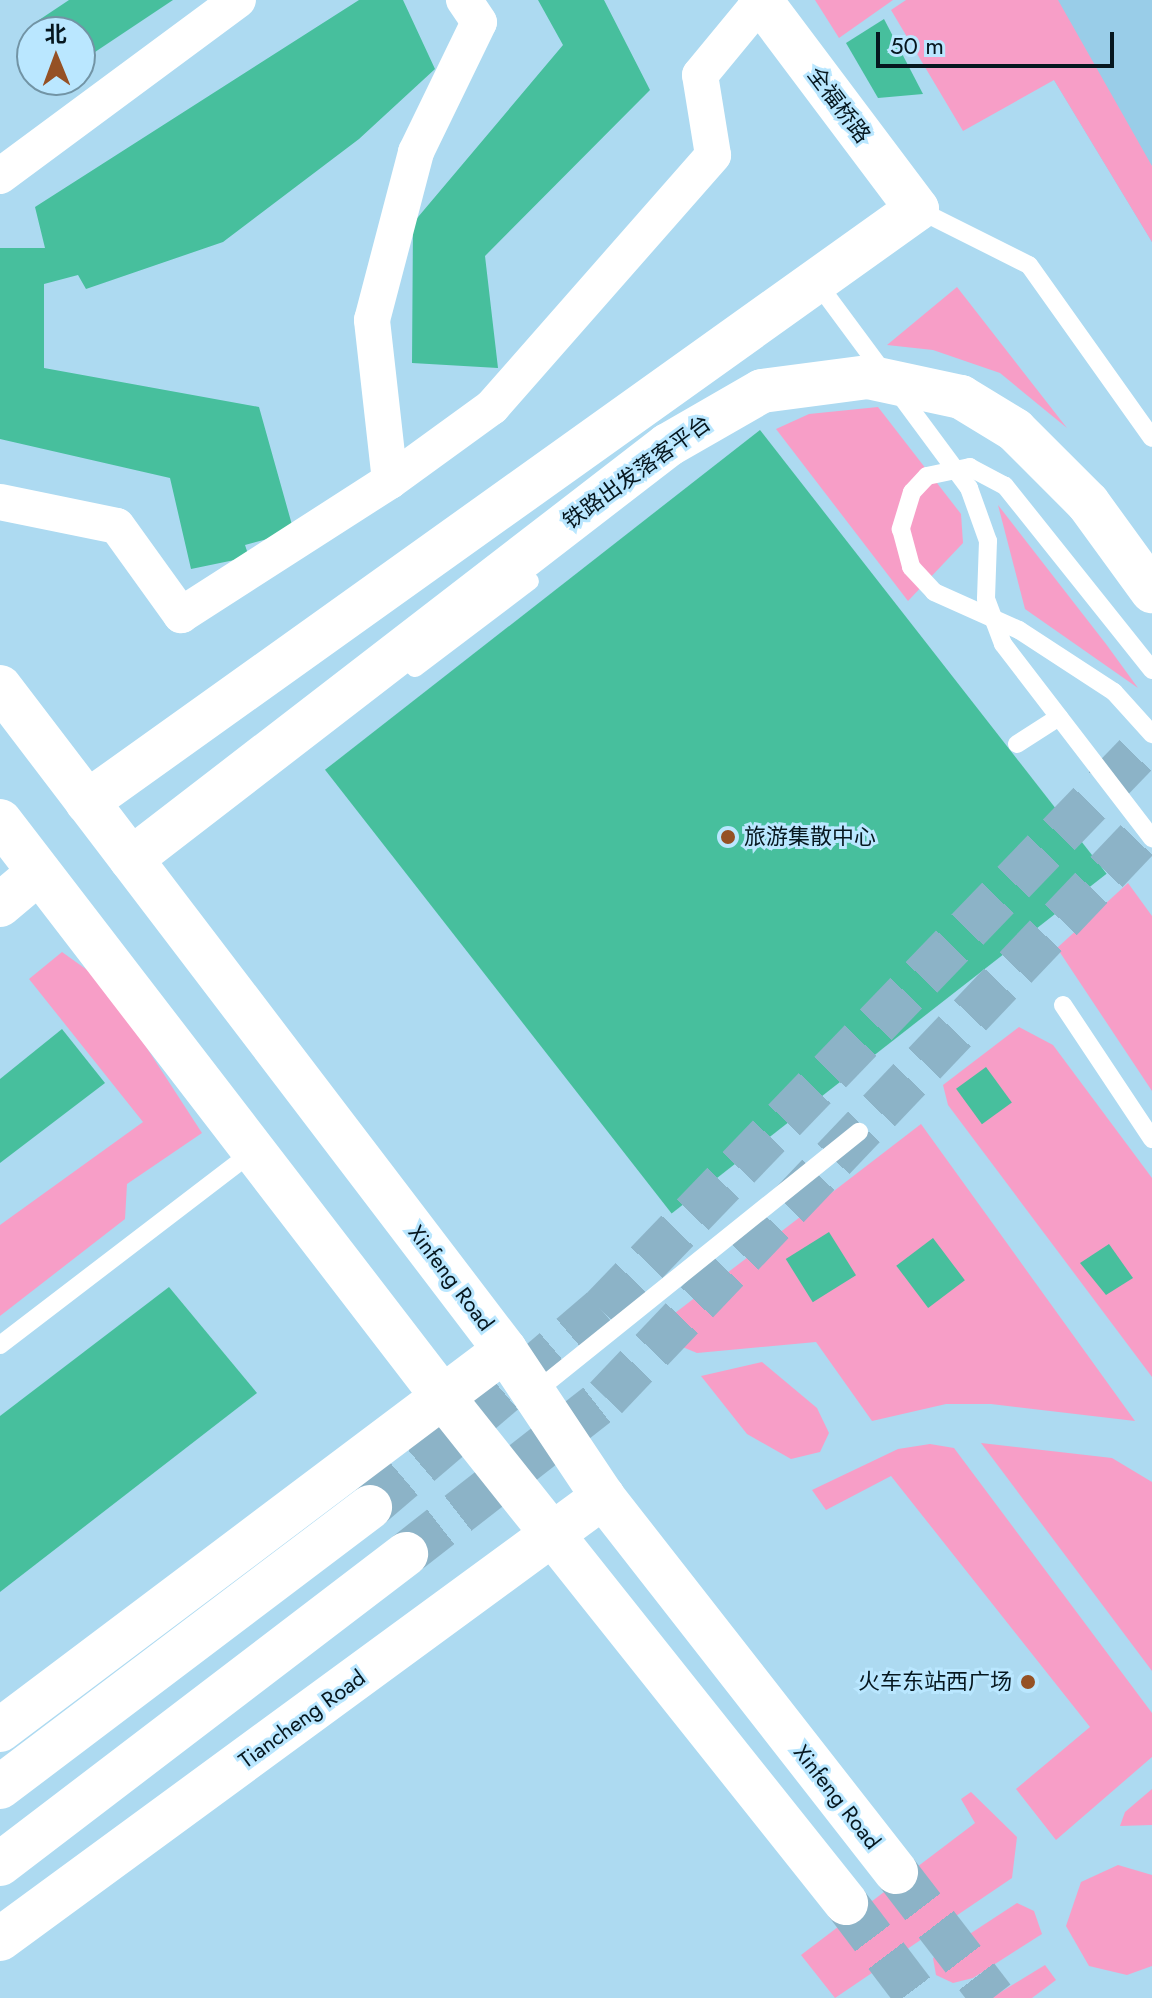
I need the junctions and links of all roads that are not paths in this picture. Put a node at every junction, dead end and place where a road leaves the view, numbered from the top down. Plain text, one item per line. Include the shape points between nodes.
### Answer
1 (238, 0) edge
2 (464, 0) edge
3 (760, 0) edge
4 (0, 176) edge
5 (917, 209) junction
6 (818, 284) junction
7 (1152, 438) edge
8 (390, 481) junction
9 (0, 502) edge
10 (530, 581) dead end
11 (1152, 591) edge
12 (1152, 670) edge
13 (0, 687) edge
14 (1059, 717) junction
15 (1152, 734) edge
16 (1017, 744) dead end
17 (87, 802) junction
18 (0, 821) edge
19 (1152, 838) edge
20 (131, 859) junction
21 (38, 873) junction
22 (0, 905) edge
23 (1063, 1005) dead end
24 (859, 1132) dead end
25 (1152, 1139) edge
26 (254, 1151) junction
27 (0, 1345) edge
28 (505, 1350) junction
29 (532, 1394) junction
30 (443, 1397) junction
31 (603, 1497) junction
32 (370, 1507) tunnel mouth
33 (553, 1536) junction
34 (406, 1554) tunnel mouth
35 (0, 1730) edge
36 (0, 1787) edge
37 (0, 1864) edge
38 (896, 1872) tunnel mouth
39 (846, 1903) tunnel mouth
40 (0, 1939) edge

1 - 4 street
2 - 8 street via 479,22 416,152 372,320
3 - 5 main road, 全福桥路
3 - 8 street via 700,75 713,155 492,407
5 - 6 main road
5 - 7 lane via 1029,265
6 - 14 lane via 969,488 988,541 986,599 1003,644
6 - 17 main road
8 - 9 street via 181,615 117,526
10 - 20 lane via 283,767
11 - 20 main road, 铁路出发落客平台 via 1088,503 1015,430 961,397 918,383 814,379 762,391 668,445
12 - 15 lane via 1005,486 970,467 927,476 912,492 901,529 911,567 934,592 1019,630 1114,692
13 - 17 main road, Xinfeng Road
14 - 16 lane
14 - 19 lane
17 - 20 main road, Xinfeng Road
18 - 21 main road
20 - 28 main road, Xinfeng Road
21 - 22 main road
21 - 26 main road
23 - 25 lane
24 - 29 lane
26 - 27 lane
26 - 30 main road
28 - 29 main road, Xinfeng Road
28 - 30 main road
29 - 31 main road, Xinfeng Road
30 - 33 main road
30 - 35 main road
31 - 33 main road, Tiancheng Road
31 - 38 main road, Xinfeng Road
32 - 36 main road
33 - 39 main road
33 - 40 main road, Tiancheng Road
34 - 37 main road

